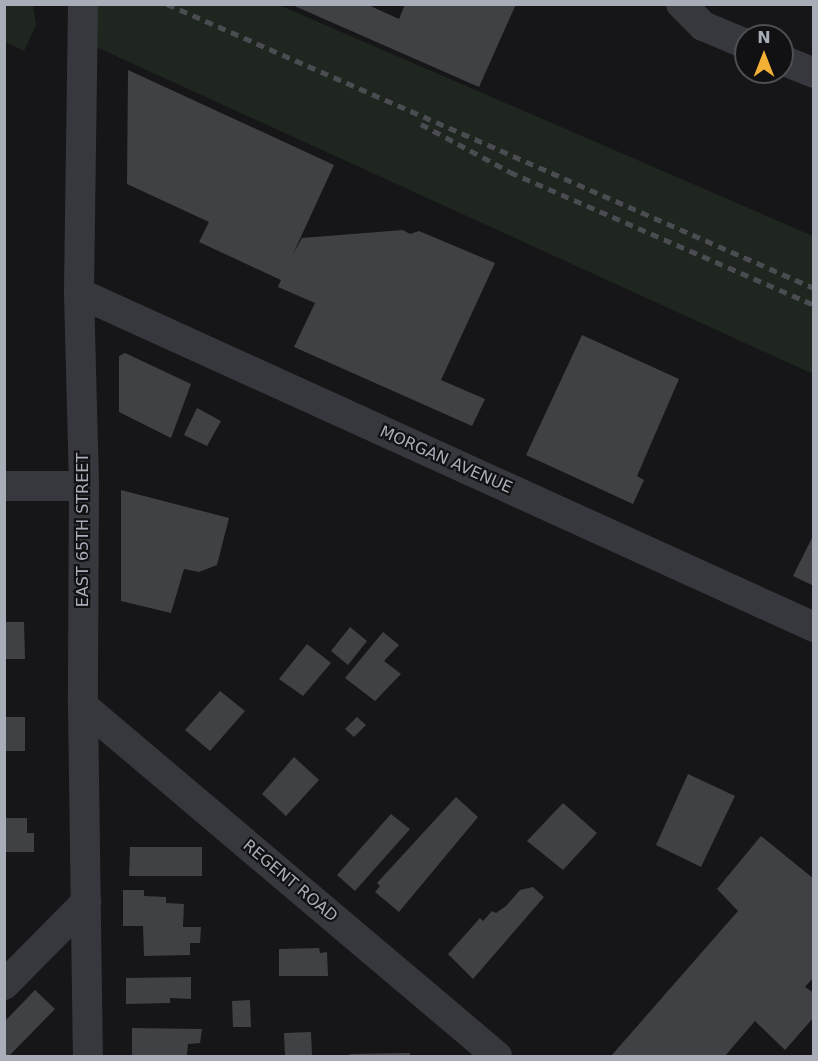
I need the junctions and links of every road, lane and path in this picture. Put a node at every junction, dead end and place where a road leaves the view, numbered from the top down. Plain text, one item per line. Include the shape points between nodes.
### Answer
1 (83, 4) edge
2 (681, 4) edge
3 (734, 39) edge
4 (794, 65) edge
5 (813, 73) edge
6 (79, 293) junction
7 (4, 486) edge
8 (84, 486) junction
9 (813, 627) edge
10 (83, 706) junction
11 (86, 902) junction
12 (4, 985) edge
13 (466, 1043) edge
14 (88, 1056) edge
15 (497, 1056) edge

1 - 6 street, EAST 65TH STREET
2 - 3 street via 703,26
4 - 5 street
6 - 8 street, EAST 65TH STREET
6 - 9 street, MORGAN AVENUE
7 - 8 street
8 - 10 street, EAST 65TH STREET
10 - 11 street, EAST 65TH STREET
10 - 13 street, REGENT ROAD
11 - 12 street
11 - 14 street, EAST 65TH STREET
13 - 15 street, REGENT ROAD

